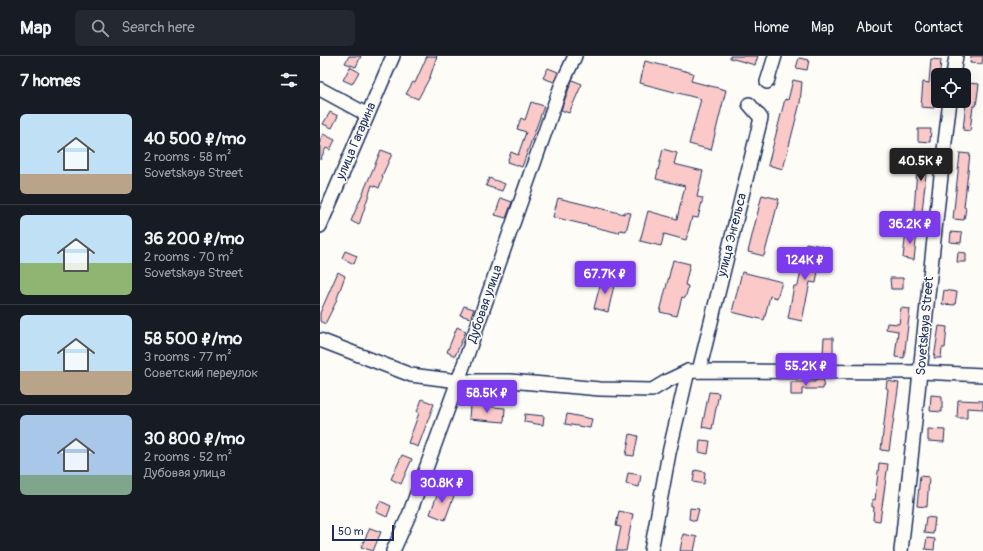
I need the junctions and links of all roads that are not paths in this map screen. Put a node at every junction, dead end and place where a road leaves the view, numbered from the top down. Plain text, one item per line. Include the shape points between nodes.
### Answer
1 (393, 56) edge
2 (575, 56) edge
3 (775, 56) edge
4 (956, 56) edge
5 (954, 68) edge
6 (767, 82) dead end
7 (320, 89) edge
8 (749, 104) dead end
9 (949, 108) edge
10 (366, 114) junction
11 (320, 226) edge
12 (320, 340) edge
13 (694, 371) junction
14 (921, 372) junction
15 (983, 375) edge
16 (458, 381) junction
17 (393, 551) edge
18 (651, 551) edge
19 (901, 551) edge

1 - 10 street, улица Гагарина
2 - 16 street, Дубовая улица via 560,86
3 - 6 street
4 - 5 street
7 - 10 street
8 - 13 street, улица Энгельса via 761,118
9 - 14 street, Sovetskaya Street via 934,225
10 - 11 street, улица Гагарина
12 - 16 street via 411,375
13 - 14 street
13 - 16 street via 667,381 652,390 600,389 510,381
13 - 18 street, улица Энгельса via 669,453
14 - 15 street
14 - 19 street, Sovetskaya Street
16 - 17 street, Дубовая улица via 409,515

